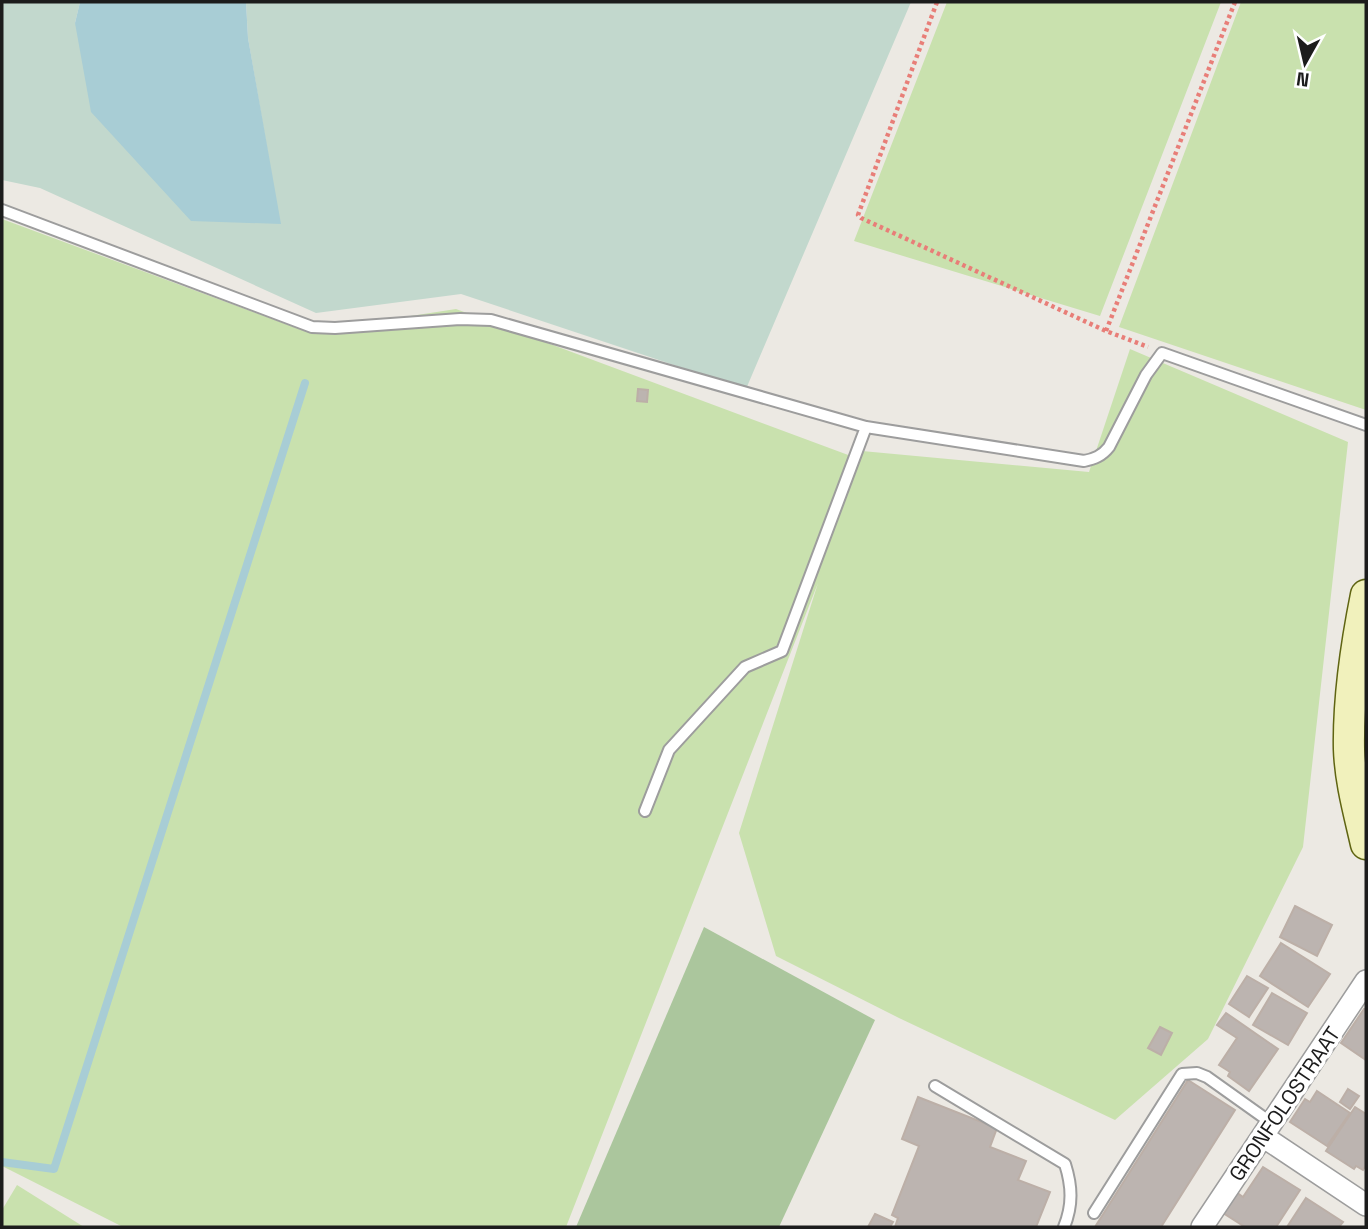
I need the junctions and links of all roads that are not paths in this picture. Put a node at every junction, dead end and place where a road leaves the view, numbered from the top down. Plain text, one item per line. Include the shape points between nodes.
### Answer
1 (2, 210) edge
2 (1366, 425) edge
3 (866, 427) junction
4 (1366, 595) edge
5 (1359, 771) edge
6 (645, 811) dead end
7 (1366, 844) edge
8 (1366, 981) edge
9 (935, 1086) dead end
10 (1268, 1130) junction
11 (1366, 1205) edge
12 (1094, 1213) dead end
13 (1064, 1227) edge
14 (1202, 1227) edge

1 - 3 lane via 312,327 491,320
2 - 3 lane via 1162,352 1109,447 1092,460
3 - 6 lane via 782,651 745,667 669,750
4 - 5 street via 1356,642 1349,750
5 - 7 street via 1355,800
8 - 10 street, GRONFOLOSTRAAT
9 - 13 lane via 1065,1164 1071,1201
10 - 11 street
10 - 12 lane via 1207,1077 1182,1074
10 - 14 street, GRONFOLOSTRAAT

